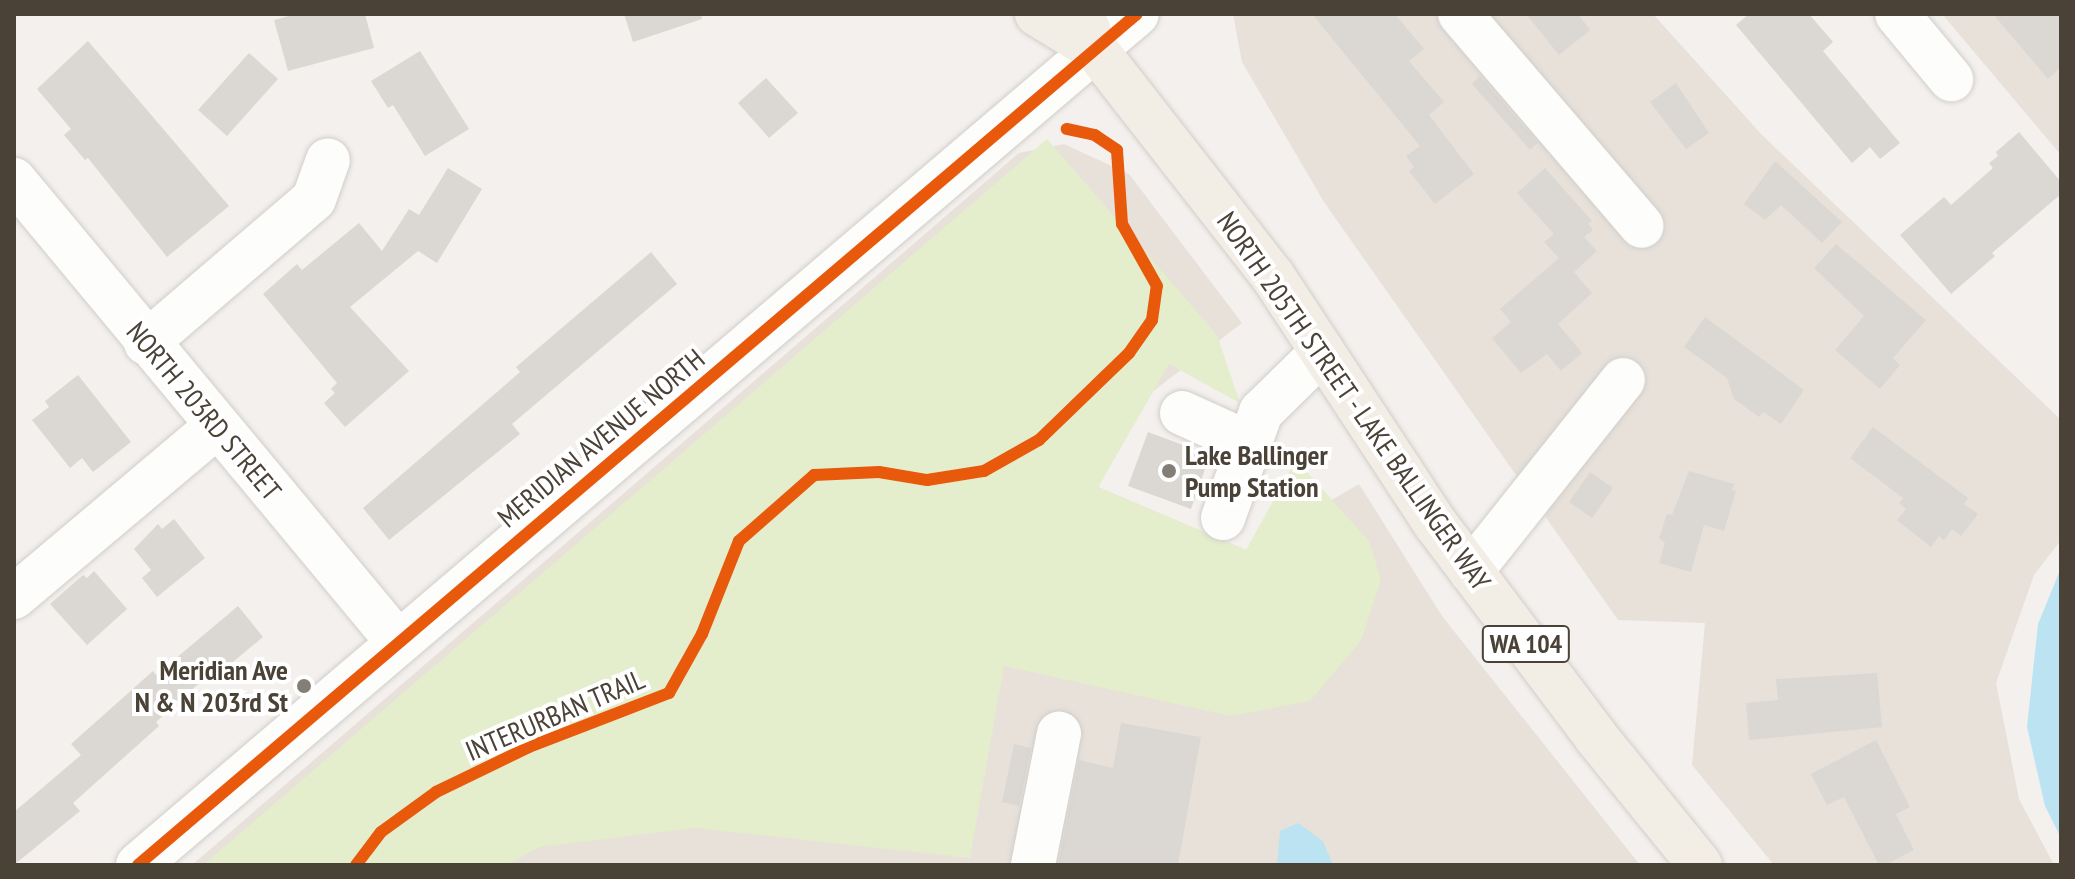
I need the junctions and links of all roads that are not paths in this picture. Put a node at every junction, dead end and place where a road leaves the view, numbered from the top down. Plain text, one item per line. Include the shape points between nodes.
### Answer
1 (1037, 14) edge
2 (1137, 14) edge
3 (1460, 14) edge
4 (1897, 14) edge
5 (1089, 32) edge
6 (1951, 79) dead end
7 (328, 160) dead end
8 (14, 180) edge
9 (1642, 226) dead end
10 (146, 343) junction
11 (1322, 352) junction
12 (1623, 380) dead end
13 (1182, 413) dead end
14 (217, 426) junction
15 (1250, 444) junction
16 (1223, 518) dead end
17 (1471, 571) junction
18 (14, 597) edge
19 (397, 641) junction
20 (1059, 734) dead end
21 (138, 865) edge
22 (1033, 865) edge
23 (1700, 865) edge

1 - 5 main road, NORTH 205TH STREET - LAKE BALLINGER WAY / WA 104
2 - 5 street, MERIDIAN AVENUE NORTH
3 - 9 street
4 - 6 street
5 - 11 main road, NORTH 205TH STREET - LAKE BALLINGER WAY / WA 104 via 1272,275
5 - 19 street, MERIDIAN AVENUE NORTH
7 - 10 street via 314,199
8 - 10 street, NORTH 203RD STREET
10 - 14 street, NORTH 203RD STREET
11 - 15 street via 1261,412
11 - 17 main road, NORTH 205TH STREET - LAKE BALLINGER WAY / WA 104
12 - 17 street
13 - 15 street
14 - 18 street
14 - 19 street, NORTH 203RD STREET
15 - 16 street
17 - 23 main road, NORTH 205TH STREET - LAKE BALLINGER WAY / WA 104
19 - 21 street, MERIDIAN AVENUE NORTH
20 - 22 street

